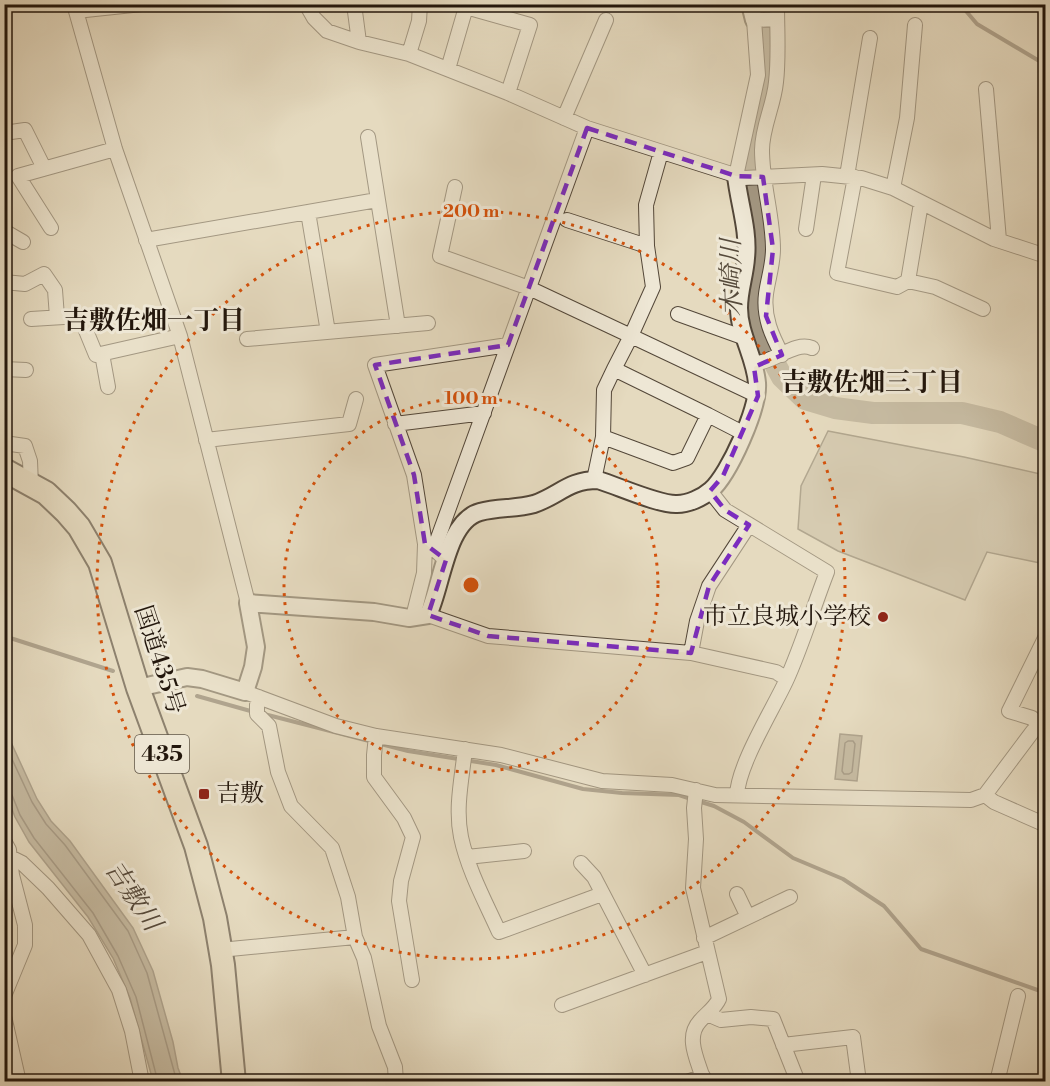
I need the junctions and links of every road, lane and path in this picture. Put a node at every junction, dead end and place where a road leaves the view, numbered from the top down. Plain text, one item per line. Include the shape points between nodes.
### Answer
1 (142, 4) edge
2 (354, 4) edge
3 (420, 4) edge
4 (777, 4) edge
5 (308, 6) edge
6 (75, 8) edge
7 (752, 12) edge
8 (777, 19) junction
9 (606, 20) dead end
10 (915, 25) dead end
11 (870, 38) dead end
12 (359, 42) junction
13 (409, 54) junction
14 (448, 69) junction
15 (986, 89) dead end
16 (508, 93) junction
17 (564, 118) junction
18 (587, 128) junction
19 (4, 133) edge
20 (368, 137) dead end
21 (115, 149) junction
22 (661, 152) junction
23 (44, 168) junction
24 (814, 175) junction
25 (736, 176) junction
26 (763, 177) junction
27 (851, 177) junction
28 (455, 186) dead end
29 (893, 188) junction
30 (377, 200) junction
31 (921, 202) junction
32 (308, 212) junction
33 (567, 220) dead end
34 (51, 228) dead end
35 (806, 229) dead end
36 (4, 231) edge
37 (146, 240) junction
38 (999, 240) junction
39 (23, 242) dead end
40 (646, 246) junction
41 (1046, 256) edge
42 (908, 281) junction
43 (4, 282) edge
44 (529, 288) junction
45 (983, 309) dead end
46 (678, 314) dead end
47 (57, 317) junction
48 (31, 319) dead end
49 (428, 323) dead end
50 (398, 326) junction
51 (328, 332) junction
52 (180, 336) junction
53 (631, 336) junction
54 (745, 338) junction
55 (247, 339) dead end
56 (508, 345) junction
57 (812, 348) dead end
58 (102, 354) junction
59 (782, 355) junction
60 (753, 364) junction
61 (4, 369) edge
62 (614, 369) junction
63 (26, 370) dead end
64 (108, 387) dead end
65 (758, 396) junction
66 (356, 399) dead end
67 (484, 413) junction
68 (708, 415) junction
69 (395, 424) junction
70 (743, 433) junction
71 (603, 436) junction
72 (206, 440) junction
73 (4, 443) edge
74 (4, 470) edge
75 (594, 480) junction
76 (31, 485) junction
77 (710, 491) junction
78 (750, 525) junction
79 (435, 551) junction
80 (248, 603) junction
81 (420, 616) junction
82 (1046, 636) edge
83 (691, 653) junction
84 (787, 679) junction
85 (138, 688) junction
86 (252, 695) junction
87 (1043, 726) edge
88 (376, 736) junction
89 (465, 749) junction
90 (696, 790) junction
91 (737, 795) junction
92 (985, 795) junction
93 (1046, 825) edge
94 (4, 841) edge
95 (524, 851) dead end
96 (10, 856) junction
97 (467, 857) junction
98 (581, 863) dead end
99 (602, 894) junction
100 (736, 894) dead end
101 (790, 897) dead end
102 (748, 917) junction
103 (355, 937) junction
104 (706, 945) junction
105 (220, 950) junction
106 (645, 975) junction
107 (412, 980) dead end
108 (4, 996) edge
109 (1018, 996) dead end
110 (562, 1005) dead end
111 (707, 1014) junction
112 (4, 1016) edge
113 (783, 1045) junction
114 (703, 1079) edge
115 (20, 1082) edge
116 (142, 1082) edge
117 (234, 1082) edge
118 (396, 1082) edge
119 (687, 1082) edge
120 (798, 1082) edge
121 (859, 1082) edge
122 (997, 1082) edge

1 - 6 street
2 - 12 street
3 - 13 street
4 - 8 street
5 - 12 street via 327,31
6 - 21 street
7 - 8 street
7 - 25 street via 758,75
8 - 26 street via 776,83 762,146
9 - 17 street
10 - 29 street via 908,118
11 - 27 street
12 - 13 street
13 - 14 street
14 - 16 street
14 - 16 street via 466,7 530,25
15 - 38 street
16 - 17 street
17 - 18 street
18 - 22 street
18 - 44 street
19 - 23 street via 25,130
20 - 30 street
21 - 23 street
21 - 37 street
22 - 25 street
22 - 40 street via 646,205
23 - 34 street via 18,176
24 - 26 street
24 - 27 street
24 - 35 street
25 - 26 street
25 - 54 street via 746,238 739,309
26 - 59 street via 773,249 766,316
27 - 29 street
27 - 42 street via 837,273 897,287
28 - 44 street via 440,256
29 - 31 street
30 - 32 street
30 - 50 street
31 - 38 street
31 - 42 street
32 - 37 street
32 - 51 street
33 - 40 street
36 - 39 street
37 - 52 street
38 - 41 street
40 - 53 street via 653,287
42 - 45 street via 935,287
43 - 47 street via 25,284 44,274 55,290
44 - 53 street
44 - 56 street
46 - 54 street
47 - 48 street
47 - 58 street via 80,316 96,355
49 - 50 street
50 - 51 street
51 - 55 street
52 - 58 street
52 - 72 street
53 - 62 street
53 - 65 street
54 - 60 street
56 - 67 street
56 - 69 street via 375,365
57 - 59 street via 795,346
58 - 64 street
59 - 60 street
60 - 65 street
61 - 63 street
62 - 68 street
62 - 71 street via 604,390
65 - 70 street
66 - 72 street via 349,424
67 - 69 street
67 - 79 street
68 - 70 street
68 - 71 street via 687,458 673,463
69 - 79 street
70 - 77 street via 723,476
71 - 75 street
72 - 80 street
73 - 76 street via 25,446
74 - 76 highway, 国道435号 / 435
75 - 77 street via 677,504 694,501
75 - 79 street via 573,483 531,505 477,512
76 - 85 highway, 国道435号 / 435 via 66,512 100,563
77 - 78 street via 725,510
78 - 83 street via 709,586
78 - 84 street via 826,572
79 - 81 street via 424,573
79 - 81 street via 434,603
80 - 81 street
80 - 86 street via 256,647
81 - 83 street via 488,636
82 - 87 street via 1009,711
83 - 84 street via 777,672
84 - 91 street via 760,731
85 - 86 street via 187,677
85 - 105 highway, 国道435号 / 435 via 196,846
86 - 88 street via 336,726
86 - 103 street via 257,714 269,726 278,772 291,806 332,848 348,897
87 - 92 street via 1033,731
88 - 89 street
88 - 107 street via 374,777 404,818 412,837 399,901
89 - 90 street via 602,782
89 - 97 street via 459,807
90 - 91 street
90 - 104 street via 693,888
91 - 92 street via 971,800
92 - 93 street
94 - 96 street
95 - 97 street
96 - 108 street via 25,925 25,945
96 - 116 street via 48,888 89,935 119,990
97 - 99 street via 499,932
98 - 99 street
99 - 106 street
100 - 102 street
101 - 102 street
102 - 104 street
103 - 105 street
103 - 118 street via 364,958 379,1026 395,1067
104 - 106 street
104 - 111 street via 719,999
105 - 117 highway, 国道435号 / 435
106 - 110 street
109 - 122 street
111 - 113 street via 721,1020 773,1019
111 - 114 street via 693,1033
112 - 115 street
113 - 120 street
113 - 121 street via 853,1037
114 - 119 street

